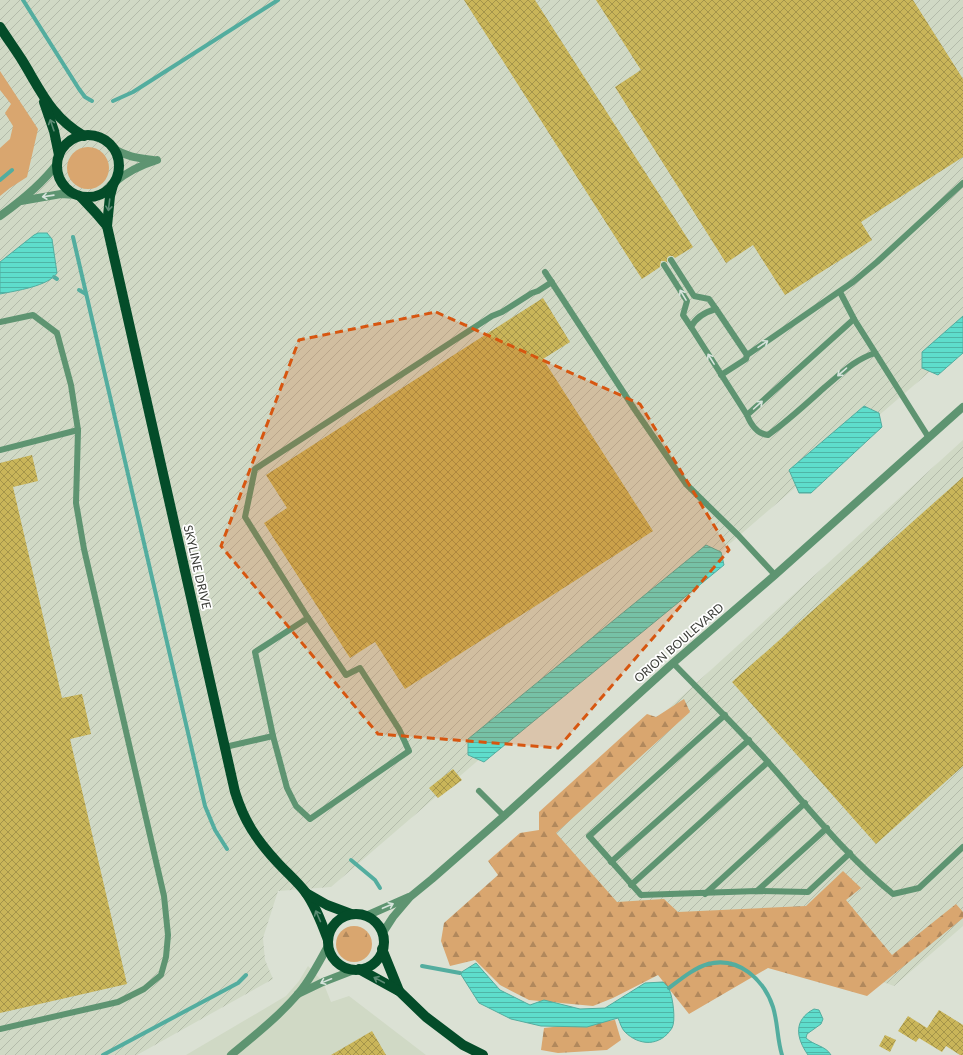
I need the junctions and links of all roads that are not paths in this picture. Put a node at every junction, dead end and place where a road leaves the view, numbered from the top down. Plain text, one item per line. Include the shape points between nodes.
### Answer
1 (0, 27) edge
2 (42, 96) junction
3 (84, 136) junction
4 (114, 149) junction
5 (58, 159) junction
6 (114, 183) junction
7 (963, 183) edge
8 (78, 196) junction
9 (20, 201) junction
10 (0, 216) edge
11 (107, 226) junction
12 (671, 260) dead end
13 (664, 265) dead end
14 (545, 272) dead end
15 (552, 282) junction
16 (840, 292) junction
17 (716, 309) junction
18 (854, 319) junction
19 (0, 322) edge
20 (691, 328) junction
21 (875, 352) junction
22 (747, 355) junction
23 (721, 375) junction
24 (963, 407) edge
25 (747, 415) junction
26 (78, 430) junction
27 (929, 438) junction
28 (0, 450) edge
29 (775, 575) junction
30 (308, 618) junction
31 (674, 663) junction
32 (725, 716) junction
33 (273, 736) junction
34 (749, 740) junction
35 (225, 747) junction
36 (768, 762) junction
37 (479, 791) dead end
38 (805, 803) junction
39 (504, 816) junction
40 (827, 828) junction
41 (963, 847) edge
42 (850, 854) junction
43 (611, 862) junction
44 (631, 885) junction
45 (756, 892) junction
46 (306, 893) junction
47 (705, 894) junction
48 (410, 897) junction
49 (351, 914) junction
50 (366, 916) junction
51 (382, 934) junction
52 (328, 943) junction
53 (382, 950) junction
54 (357, 970) junction
55 (399, 991) junction
56 (298, 994) junction
57 (0, 1029) edge
58 (232, 1055) edge
59 (483, 1055) edge

1 - 2 main road
2 - 3 main road via 60,119
5 -> 2 main road via 54,131
3 - 4 main road via 102,138
3 - 5 main road via 76,137 63,147
4 - 6 main road via 119,164
4 - 6 street via 123,155 157,160 125,173
5 - 8 main road via 57,173 61,182 66,189
5 - 9 street via 42,182
6 - 8 main road via 109,190 100,195
6 -> 11 main road, SKYLINE DRIVE
7 - 16 lane via 877,262
8 -> 9 street via 61,194
8 - 11 main road, SKYLINE DRIVE
9 - 10 street
11 - 35 main road, SKYLINE DRIVE
12 - 17 lane via 694,296 709,299
20 -> 13 lane via 683,315 687,301
14 - 15 lane
15 - 29 lane via 686,484
15 - 30 lane via 492,316 255,469 244,518
16 - 18 lane
22 -> 16 lane
17 - 20 lane via 694,321
17 - 22 lane
18 - 21 lane
25 -> 18 lane
19 - 26 lane via 33,316 57,333 72,385
23 -> 20 lane
21 -> 25 lane via 862,357 845,369 768,436 762,435 751,424
21 - 27 lane
22 - 23 lane via 746,359
23 - 25 lane
24 - 27 street, ORION BOULEVARD
26 - 28 lane
26 - 57 lane via 76,503 82,542 164,896 168,934 166,957 161,975 144,989 118,1002
27 - 29 street, ORION BOULEVARD
29 - 31 street, ORION BOULEVARD
30 - 33 lane via 255,652
30 - 33 lane via 346,675 360,668 399,729 409,751 310,819 296,806 286,788
31 - 32 lane
31 - 39 street, ORION BOULEVARD
32 - 34 lane
32 - 43 lane via 589,836
33 - 35 lane
34 - 36 lane
34 - 43 lane
35 - 46 main road, SKYLINE DRIVE via 235,792 248,825 263,846
36 - 38 lane
36 - 44 lane
37 - 39 lane
38 - 40 lane
38 - 47 lane
39 - 48 street, ORION BOULEVARD
40 - 42 lane
40 - 45 lane
41 - 42 lane via 919,888 893,894
42 - 45 lane via 808,892
43 - 44 lane
44 - 47 lane via 641,895
45 - 47 lane
46 - 49 main road, SKYLINE DRIVE
52 -> 46 main road, SKYLINE DRIVE via 318,914
50 -> 48 street, ORION BOULEVARD
48 - 51 street, ORION BOULEVARD
49 - 50 main road
49 - 52 main road via 335,923 330,931
50 - 51 main road via 376,923
51 - 53 main road
52 - 54 main road via 331,955 337,962 345,968
52 - 56 street via 316,968
53 - 54 main road via 374,963
53 - 55 main road
55 -> 54 main road
54 -> 56 street via 322,982
55 - 59 main road via 426,1017 464,1045
56 - 58 street

